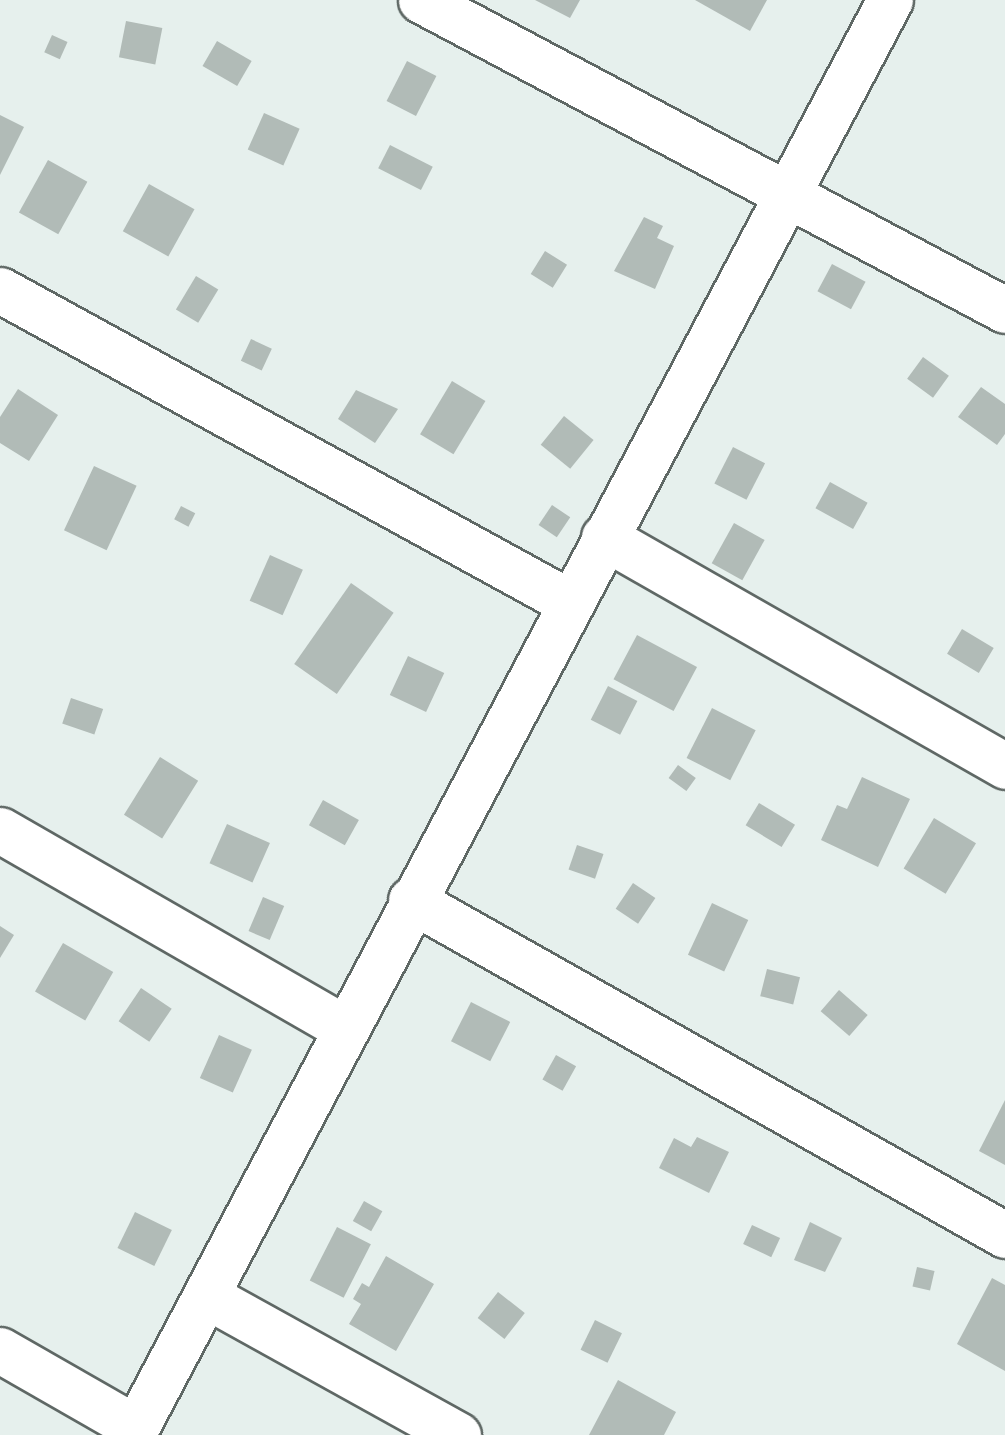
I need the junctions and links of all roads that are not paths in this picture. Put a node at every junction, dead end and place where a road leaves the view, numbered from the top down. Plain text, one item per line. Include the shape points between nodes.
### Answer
1 (421, 0) edge
2 (890, 0) edge
3 (786, 196) junction
4 (0, 290) edge
5 (1005, 310) edge
6 (604, 537) junction
7 (570, 602) junction
8 (1005, 766) edge
9 (0, 830) edge
10 (410, 900) junction
11 (343, 1027) junction
12 (1005, 1235) edge
13 (207, 1296) junction
14 (0, 1350) edge
15 (134, 1432) edge
16 (458, 1435) edge

1 - 3 street
2 - 3 street
3 - 5 street
3 - 6 street
4 - 7 street
6 - 7 street
6 - 8 street
7 - 10 street
9 - 11 street
10 - 11 street
10 - 12 street
11 - 13 street
13 - 15 street
13 - 16 street
14 - 15 street

